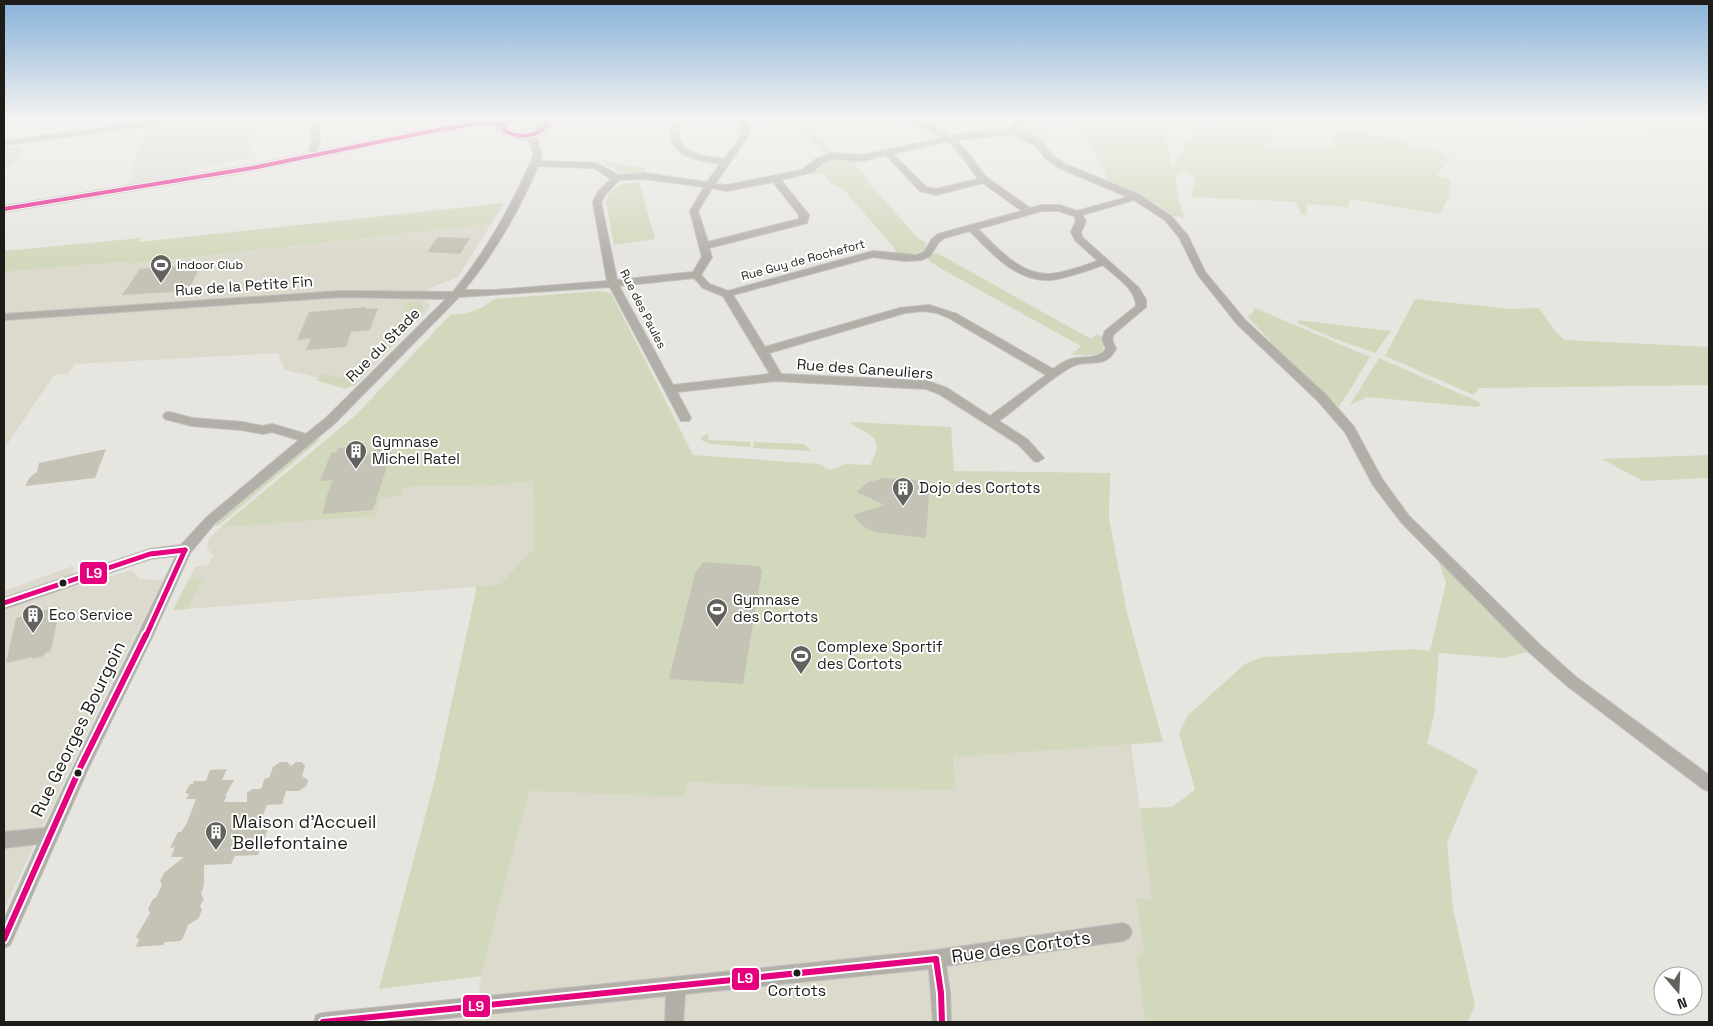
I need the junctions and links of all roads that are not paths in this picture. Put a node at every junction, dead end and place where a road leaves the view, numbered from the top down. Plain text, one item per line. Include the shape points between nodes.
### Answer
1 (249, 167) edge
2 (532, 167) edge
3 (597, 167) edge
4 (722, 167) edge
5 (812, 167) edge
6 (901, 167) edge
7 (973, 167) edge
8 (1064, 167) edge
9 (230, 171) joint
10 (616, 178) junction
11 (776, 179) junction
12 (984, 180) junction
13 (709, 185) junction
14 (1137, 197) junction
15 (4, 209) edge
16 (1029, 212) junction
17 (1077, 214) junction
18 (972, 228) junction
19 (704, 246) junction
20 (1104, 262) junction
21 (696, 275) junction
22 (613, 284) junction
23 (456, 294) junction
24 (727, 294) junction
25 (4, 317) edge
26 (763, 351) junction
27 (1053, 374) junction
28 (775, 377) junction
29 (668, 389) junction
30 (169, 416) dead end
31 (685, 418) dead end
32 (991, 421) junction
33 (304, 442) junction
34 (1038, 458) dead end
35 (190, 544) junction
36 (4, 603) edge
37 (1709, 784) edge
38 (50, 836) junction
39 (4, 840) edge
40 (1122, 932) dead end
41 (4, 939) edge
42 (936, 959) junction
43 (676, 985) junction
44 (323, 1022) edge
45 (674, 1022) edge
46 (942, 1022) edge

1 - 9 street
2 - 23 street, Rue du Stade via 472,275
3 - 10 street
4 - 13 street
5 - 11 street
6 - 12 street via 928,192
7 - 12 street
8 - 14 street
9 - 15 street
10 - 13 street via 644,176
10 - 22 street, Rue des Paules via 601,194 597,207
11 - 13 street via 738,187
11 - 19 street via 804,215 804,220
12 - 16 street
13 - 19 street via 694,211
14 - 17 street
14 - 37 street via 1176,227 1186,240 1201,273 1250,331 1322,398 1350,430 1377,482 1404,519 1571,681
16 - 17 street, Rue Guy de Rochefort via 1054,207
16 - 18 street, Rue Guy de Rochefort
17 - 20 street via 1081,221 1076,232 1078,238
18 - 20 street via 1005,260 1038,277 1053,277
18 - 24 street, Rue Guy de Rochefort via 938,237 929,252 920,257 906,259 874,254
19 - 21 street via 707,257
20 - 27 street via 1136,290 1141,307 1109,333 1110,349 1106,356 1099,360 1071,362
21 - 22 street, Rue de la Petite Fin
21 - 24 street via 706,286
22 - 23 street, Rue de la Petite Fin
22 - 29 street, Rue des Paules
23 - 25 street, Rue de la Petite Fin via 350,294
23 - 33 street, Rue du Stade via 331,420
24 - 26 street
26 - 27 street via 904,310 925,307 953,316
26 - 28 street via 776,372
27 - 32 street
28 - 29 street, Rue des Caneuliers
28 - 32 street, Rue des Caneuliers via 931,386
29 - 31 street, Rue des Paules
30 - 33 street via 192,422 263,430 266,434
32 - 34 street, Rue des Caneuliers via 1023,442
33 - 35 street, Rue du Stade via 211,520
35 - 36 street via 150,554
35 - 38 street, Rue Georges Bourgoin
38 - 39 street
38 - 41 street, Rue Georges Bourgoin
40 - 42 street, Rue des Cortots
42 - 43 street, Rue des Cortots
42 - 46 street
43 - 44 street, Rue des Cortots
43 - 45 street

